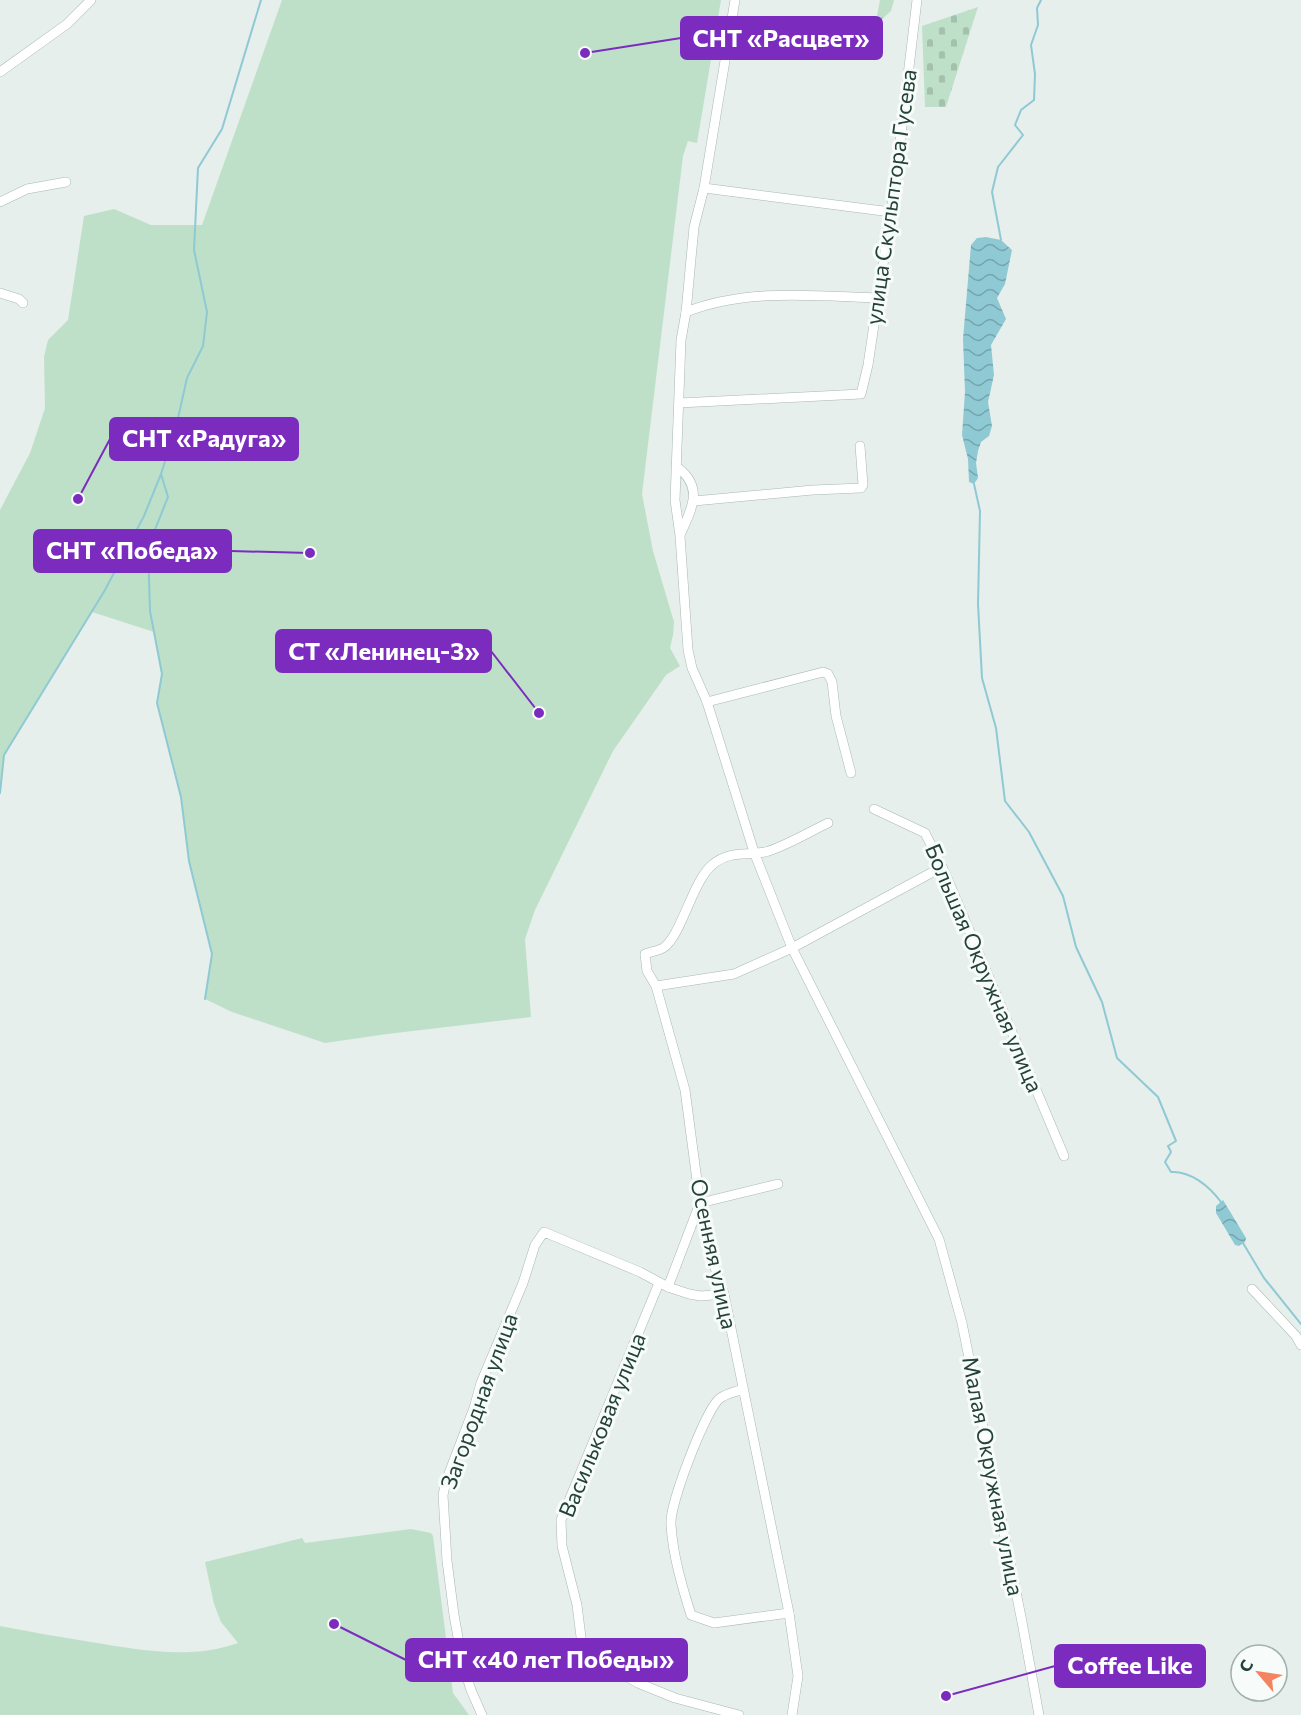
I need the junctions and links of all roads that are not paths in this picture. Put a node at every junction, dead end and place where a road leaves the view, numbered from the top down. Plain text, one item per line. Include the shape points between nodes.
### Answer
1 (91, 0) edge
2 (735, 0) edge
3 (917, 0) edge
4 (730, 31) junction
5 (849, 38) dead end
6 (0, 72) edge
7 (66, 182) dead end
8 (704, 188) junction
9 (0, 202) edge
10 (891, 212) junction
11 (0, 293) edge
12 (878, 298) junction
13 (23, 303) dead end
14 (686, 312) junction
15 (680, 403) junction
16 (860, 446) dead end
17 (677, 467) junction
18 (694, 501) junction
19 (680, 536) junction
20 (707, 702) junction
21 (851, 773) dead end
22 (874, 809) dead end
23 (828, 823) dead end
24 (754, 852) junction
25 (942, 867) junction
26 (792, 948) junction
27 (656, 986) junction
28 (1064, 1156) dead end
29 (778, 1184) dead end
30 (700, 1203) junction
31 (663, 1285) junction
32 (1252, 1288) dead end
33 (724, 1294) junction
34 (1301, 1345) edge
35 (743, 1389) junction
36 (789, 1613) junction
37 (482, 1715) edge
38 (740, 1715) edge
39 (792, 1715) edge
40 (1039, 1715) edge

1 - 6 street via 67,24
2 - 4 street
3 - 10 street, улица Скульптора Гусева
4 - 5 street via 753,24
4 - 8 street
7 - 9 street via 27,189
8 - 10 street
8 - 14 street via 694,227
10 - 12 street, улица Скульптора Гусева
11 - 13 street
12 - 14 street via 770,295 716,302
12 - 15 street, улица Скульптора Гусева via 861,394
14 - 15 street via 681,340
15 - 17 street
16 - 18 street via 864,484 861,488
17 - 18 street via 689,478
17 - 19 street via 675,500
18 - 19 street
19 - 20 street, Малая Окружная улица via 688,650
20 - 21 street via 823,672 828,674
20 - 24 street, Малая Окружная улица
22 - 25 street, Большая Окружная улица via 925,833
23 - 24 street via 765,852
24 - 26 street, Малая Окружная улица
24 - 27 street, Осенняя улица via 726,857 712,865 700,880 672,938 663,948 645,954 647,971
25 - 26 street
25 - 28 street, Большая Окружная улица
26 - 27 street via 734,974
26 - 40 street, Малая Окружная улица via 939,1239 962,1323
27 - 30 street, Осенняя улица via 685,1090
29 - 30 street
30 - 31 street, Васильковая улица
30 - 33 street, Осенняя улица
31 - 33 street via 701,1296
31 - 37 street, Загородная улица via 544,1232 535,1245 481,1383 443,1495 454,1615 463,1665
31 - 38 street, Васильковая улица via 561,1520 562,1546 577,1605 582,1645 588,1655 675,1698
32 - 34 street
33 - 35 street, Осенняя улица
35 - 36 street, Осенняя улица
35 - 36 street via 719,1398 713,1407 672,1507 670,1524 680,1580 691,1616 714,1623
36 - 39 street, Осенняя улица via 798,1676

